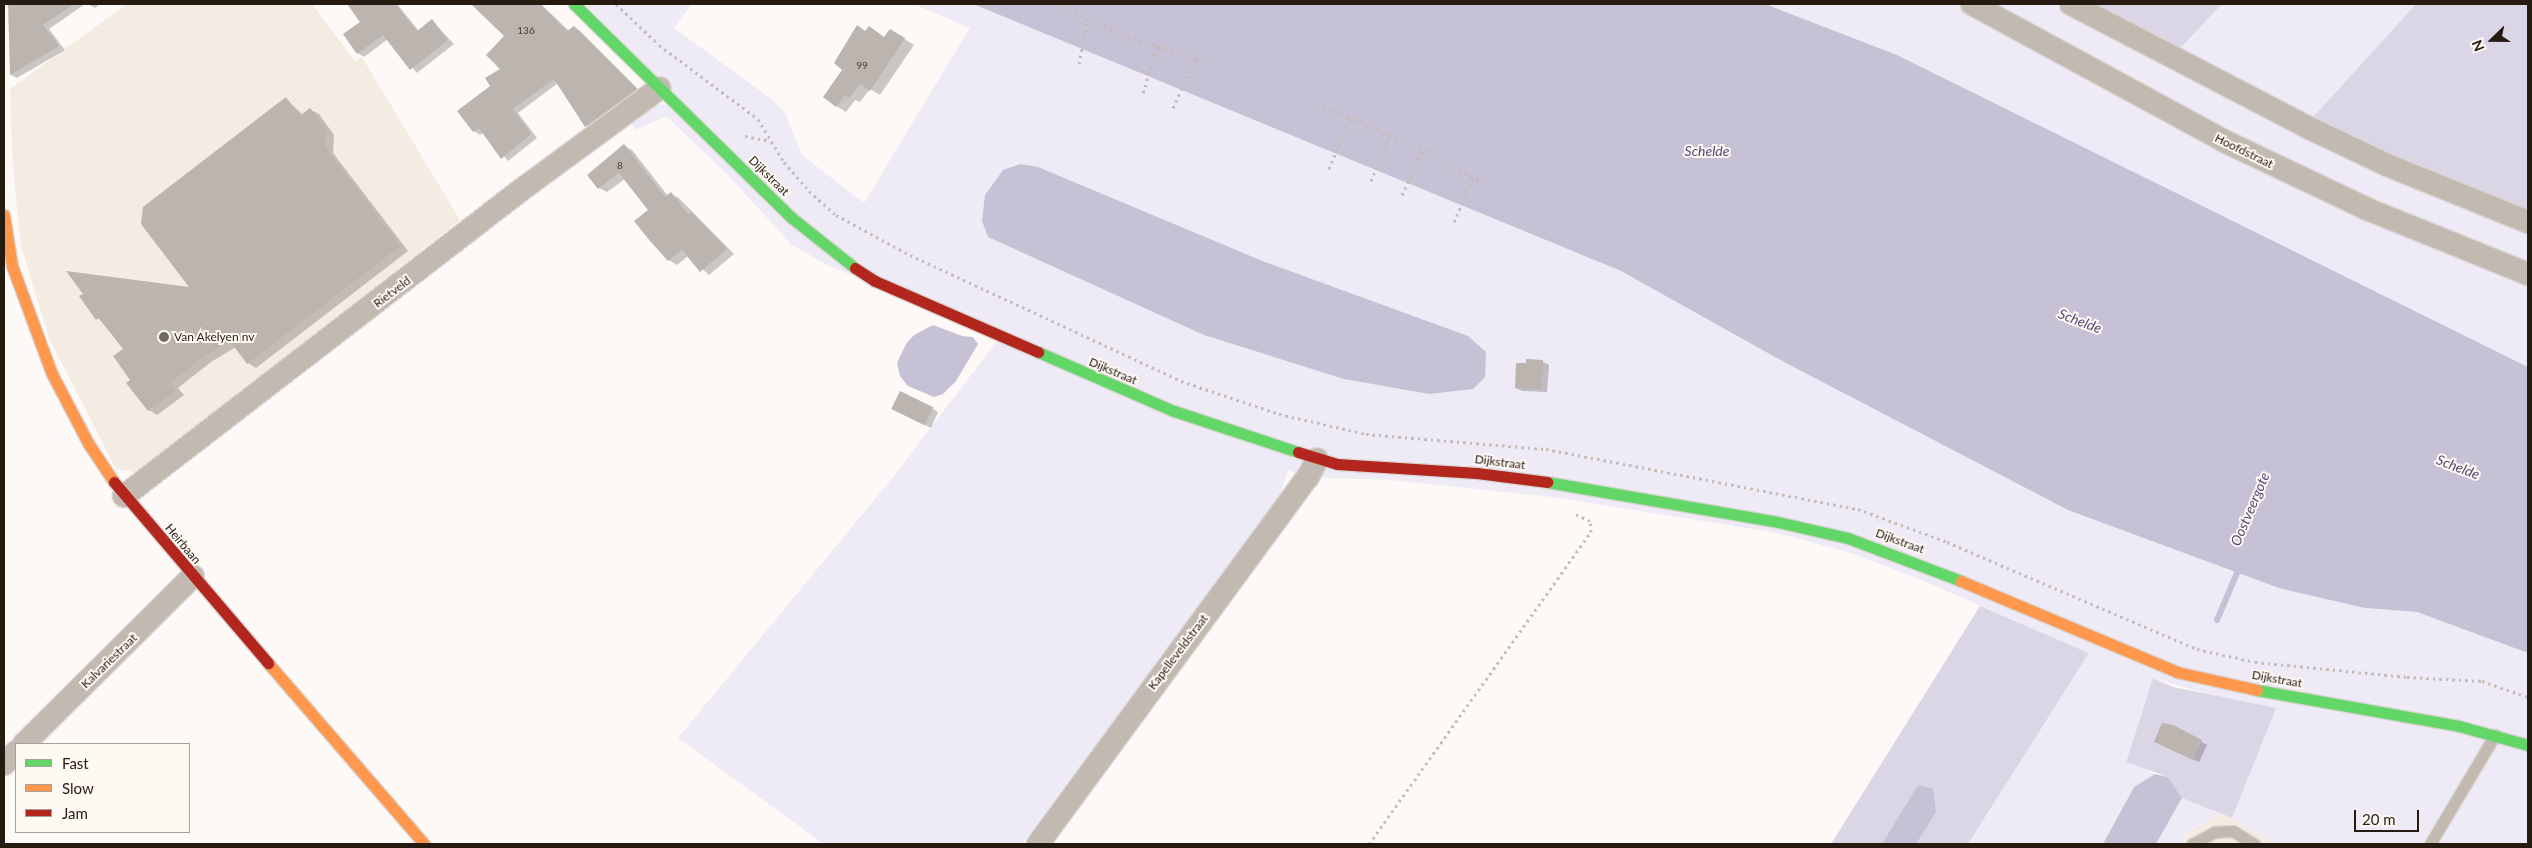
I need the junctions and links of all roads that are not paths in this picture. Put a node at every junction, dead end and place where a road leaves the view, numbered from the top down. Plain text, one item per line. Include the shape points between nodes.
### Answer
1 (574, 4) edge
2 (1972, 4) edge
3 (2071, 4) edge
4 (660, 88) junction
5 (4, 215) edge
6 (2528, 222) edge
7 (2528, 274) edge
8 (1317, 459) junction
9 (124, 496) junction
10 (192, 576) junction
11 (2494, 735) junction
12 (25, 743) edge
13 (2528, 745) edge
14 (15, 753) edge
15 (4, 764) edge
16 (424, 844) edge
17 (1038, 844) edge
18 (2192, 844) edge
19 (2254, 844) edge
20 (2430, 844) edge

1 - 4 street, Dijkstraat
2 - 7 street, Hoofdstraat via 2224,141 2367,209
3 - 6 street via 2305,126 2387,165
4 - 8 street, Dijkstraat via 812,237 875,282 1117,388 1229,432
4 - 9 street, Rietveld via 521,190
5 - 9 street, Heirbaan via 12,266 52,374 88,444
8 - 11 street, Dijkstraat via 1555,483 1778,522 1848,538 1929,567 2095,640 2177,672
8 - 17 street, Kapelleveldstraat via 1308,477
9 - 10 street, Heirbaan
10 - 12 street, Kalvariestraat
10 - 16 street, Heirbaan
11 - 13 street, Dijkstraat
11 - 20 lane
14 - 15 street
18 - 19 lane via 2215,832 2233,831

